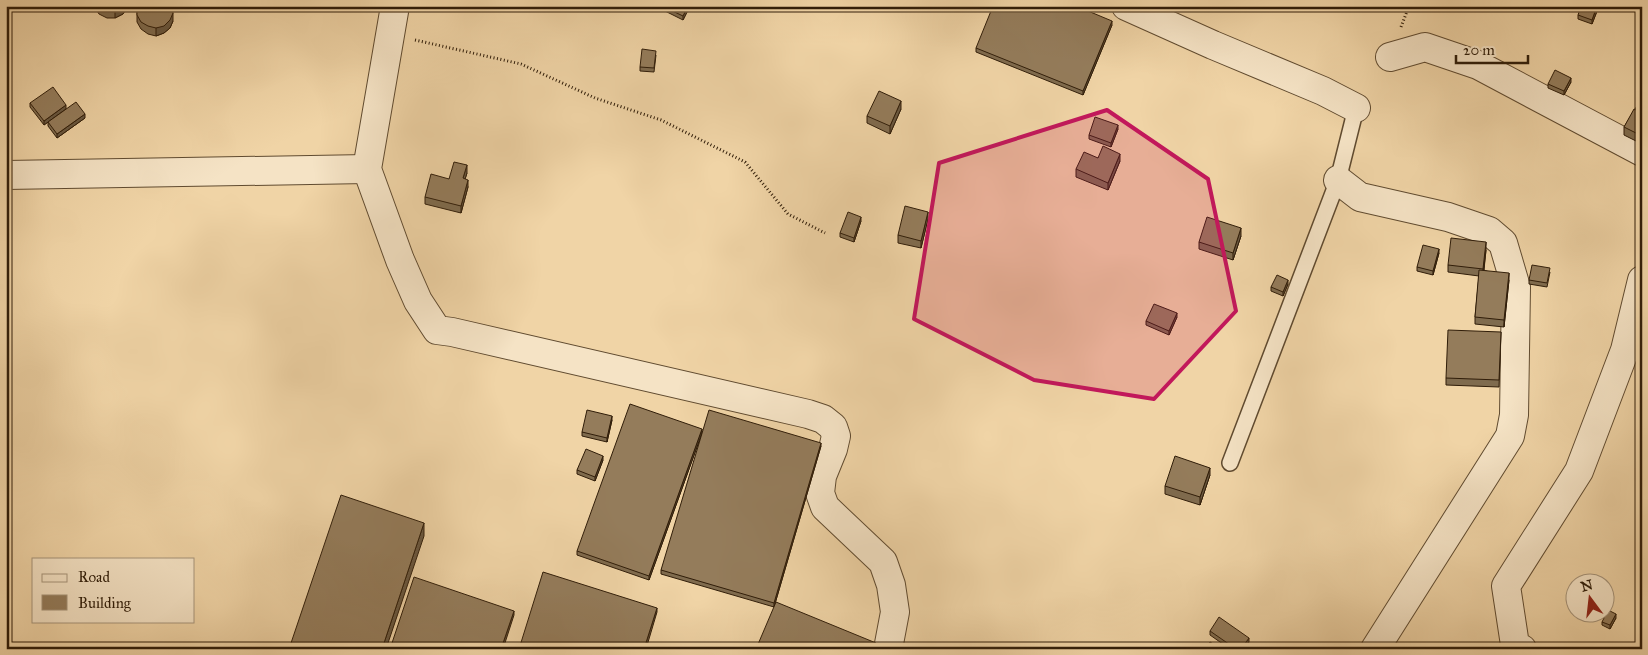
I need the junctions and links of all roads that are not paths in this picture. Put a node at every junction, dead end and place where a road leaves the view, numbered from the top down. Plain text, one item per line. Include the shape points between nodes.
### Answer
1 (395, 6) edge
2 (1126, 6) edge
3 (1390, 57) dead end
4 (1356, 108) joint
5 (1642, 152) edge
6 (367, 169) junction
7 (6, 175) edge
8 (1338, 180) junction
9 (1642, 280) edge
10 (1230, 463) dead end
11 (888, 649) edge
12 (1375, 649) edge
13 (1522, 649) edge

1 - 6 street
2 - 4 street
3 - 5 street via 1425,47 1478,65
4 - 8 lane
6 - 7 street
6 - 11 street via 418,301 437,330 808,414 833,427 836,436 822,476 820,493 825,507 883,562 891,585 894,612
8 - 10 lane
8 - 12 street via 1360,197 1448,217 1489,231 1503,243 1516,287 1514,415 1510,436
9 - 13 street via 1625,350 1579,471 1506,586 1516,645

